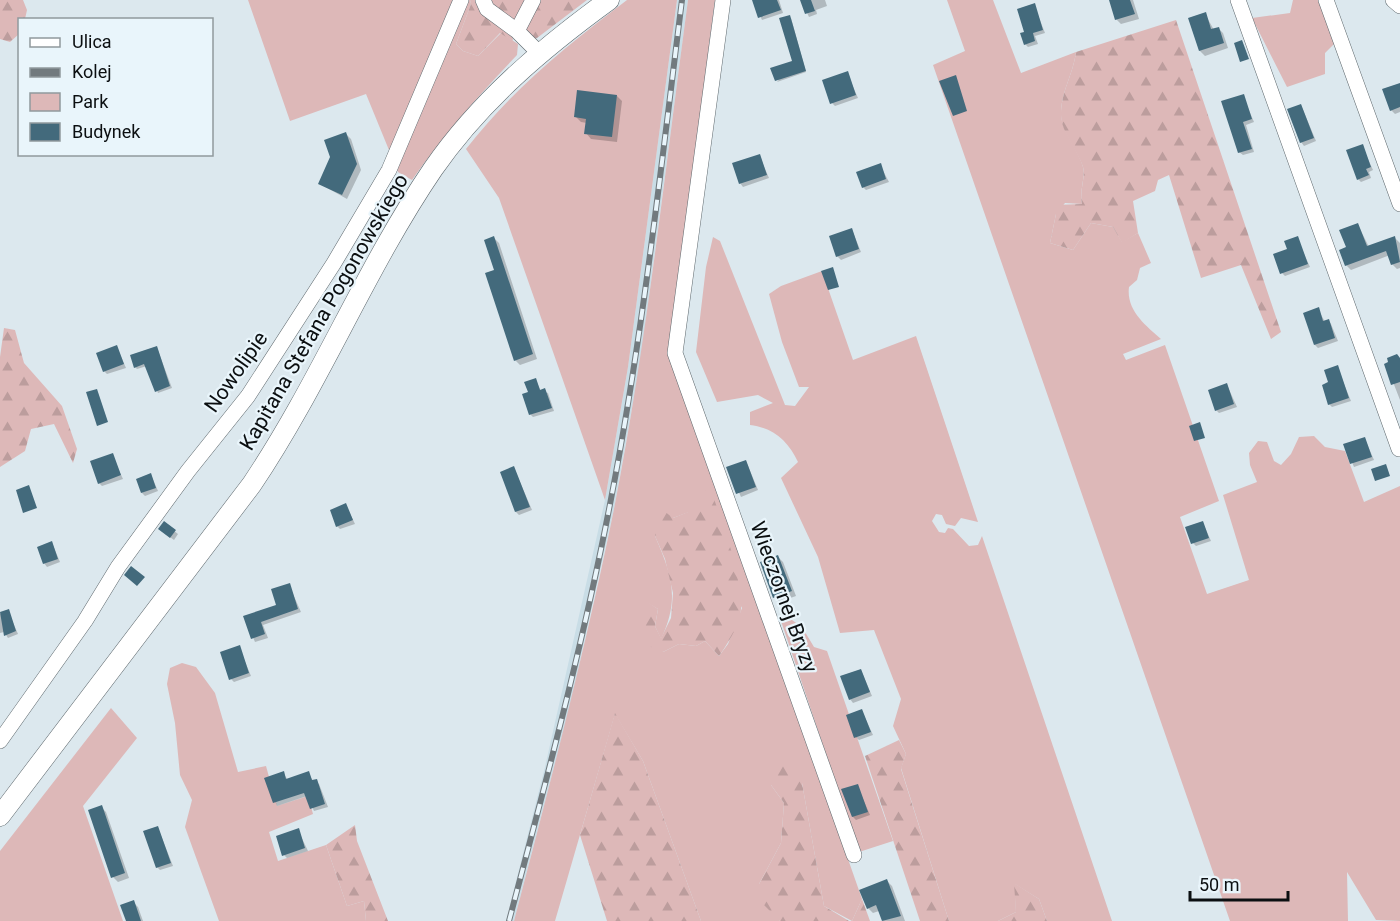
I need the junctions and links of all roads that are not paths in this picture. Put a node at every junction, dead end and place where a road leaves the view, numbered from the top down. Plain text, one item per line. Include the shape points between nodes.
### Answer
1 (461, 0) edge
2 (483, 0) edge
3 (534, 0) edge
4 (609, 0) edge
5 (723, 0) edge
6 (1238, 0) edge
7 (1326, 0) edge
8 (1393, 0) edge
9 (1400, 6) edge
10 (517, 31) junction
11 (539, 53) junction
12 (1400, 204) edge
13 (1399, 449) edge
14 (0, 741) edge
15 (0, 816) edge
16 (854, 855) dead end

1 - 14 street, Nowolipie via 389,170 334,263 248,396 118,567
2 - 10 street via 487,9
3 - 10 street
4 - 11 main road, Kapitana Stefana Pogonowskiego
5 - 16 street, Wieczornej Bryzy via 675,353
6 - 13 street
7 - 12 street
8 - 9 street
10 - 11 street
11 - 15 main road, Kapitana Stefana Pogonowskiego via 481,109 434,168 393,234 281,441

